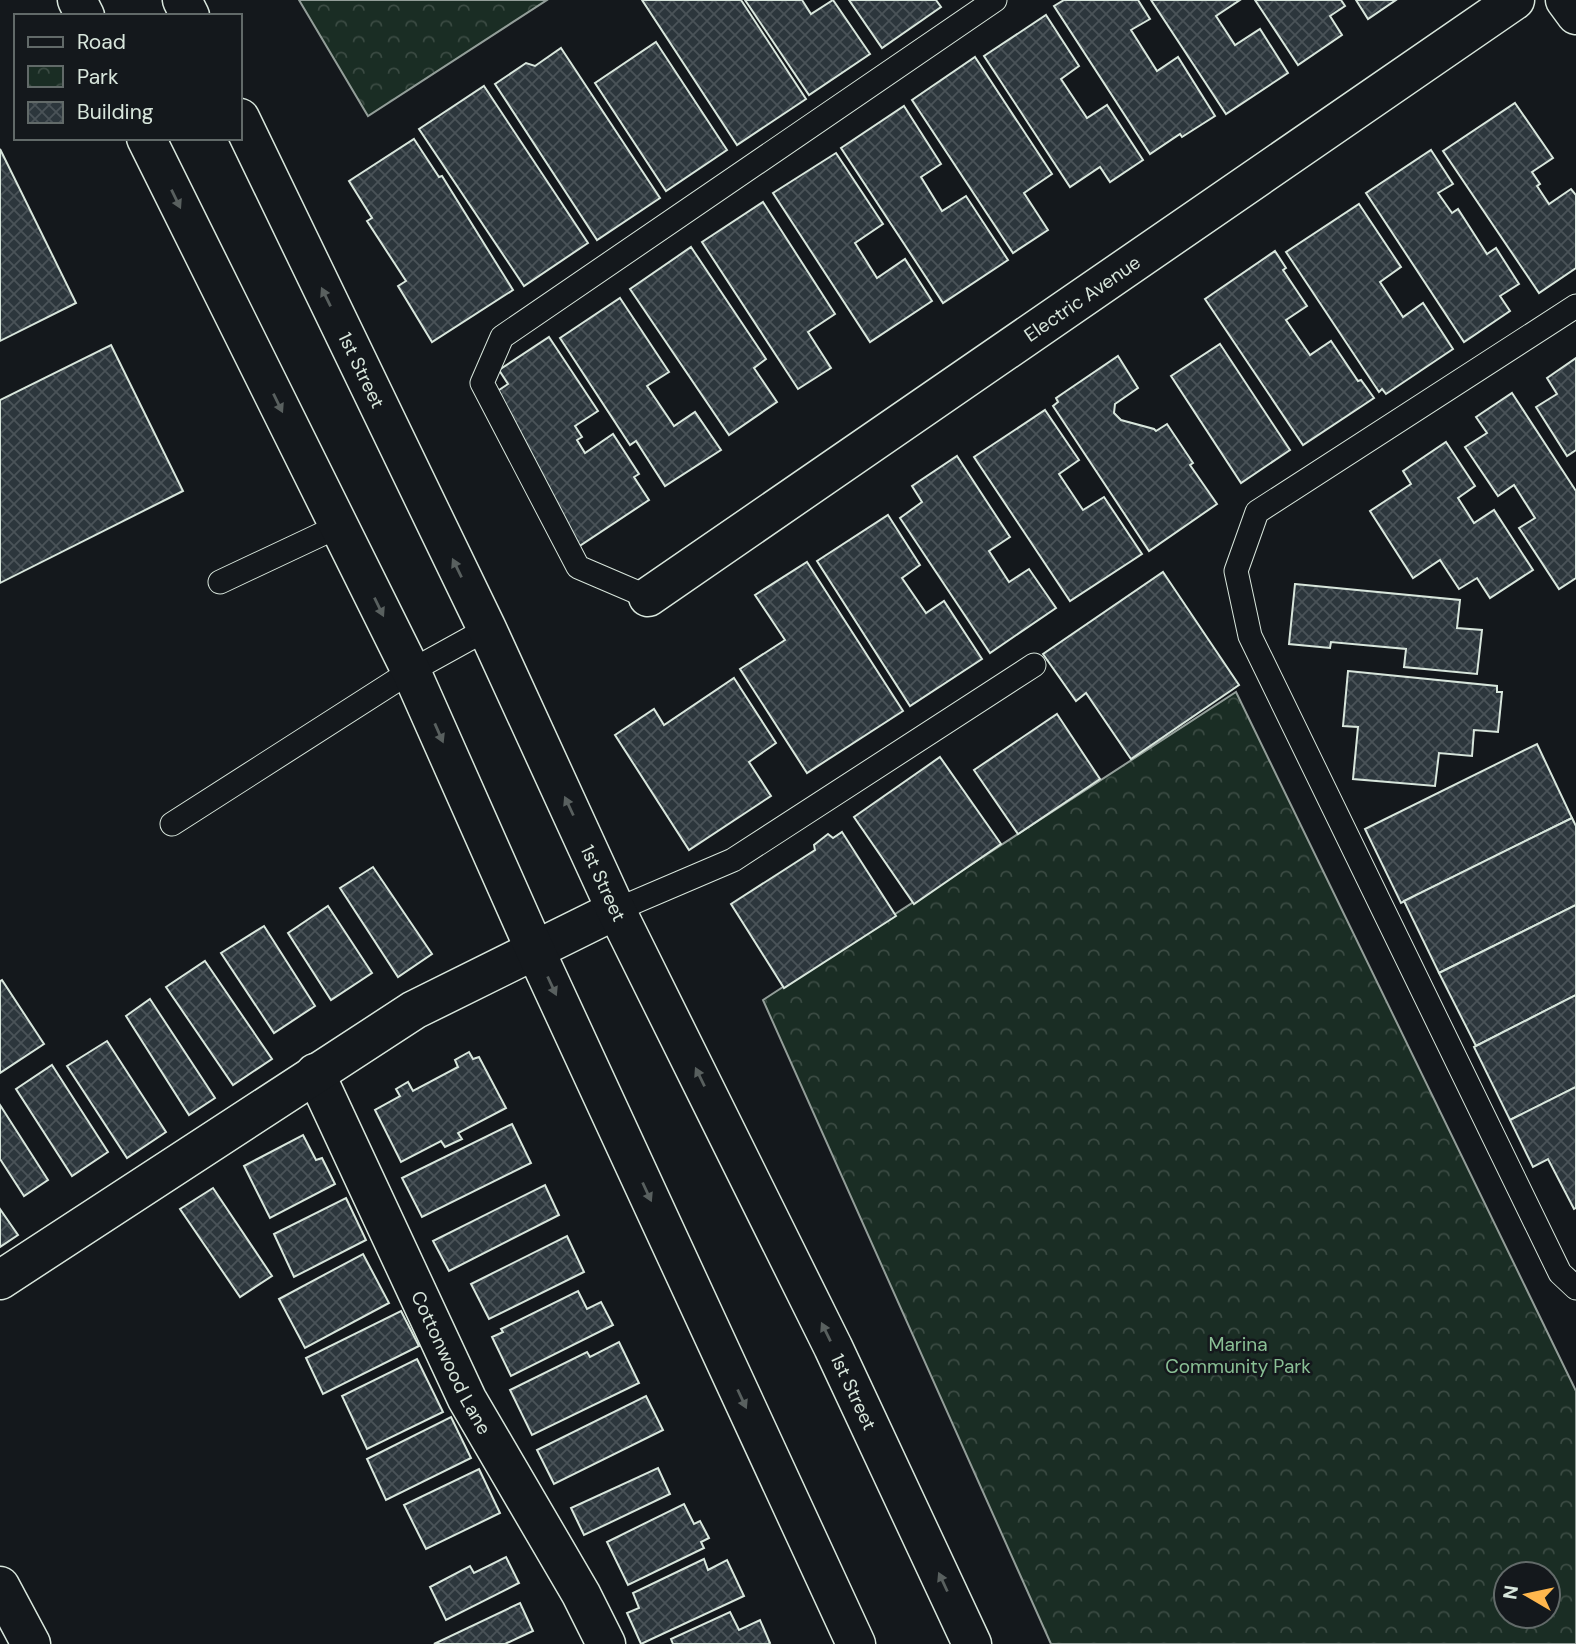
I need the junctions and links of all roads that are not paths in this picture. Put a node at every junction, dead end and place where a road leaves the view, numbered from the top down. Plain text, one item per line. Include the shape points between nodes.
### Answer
1 (995, 0) edge
2 (1515, 0) edge
3 (1565, 0) edge
4 (1576, 15) edge
5 (242, 122) edge
6 (147, 140) edge
7 (1576, 306) edge
8 (339, 526) junction
9 (220, 582) dead end
10 (648, 597) joint
11 (487, 629) junction
12 (1034, 666) dead end
13 (411, 671) junction
14 (172, 824) dead end
15 (616, 910) junction
16 (535, 950) junction
17 (315, 1073) junction
18 (0, 1280) edge
19 (1576, 1288) edge
20 (0, 1586) edge
21 (32, 1644) edge
22 (606, 1644) edge
23 (856, 1644) edge
24 (972, 1644) edge

1 - 10 lane via 502,337 482,383 578,567
2 - 10 main road, Electric Avenue
3 - 4 main road
11 -> 5 main road, 1st Street
6 -> 8 main road
7 - 19 lane via 1257,512 1236,572 1251,636 1560,1273
8 - 9 lane
8 -> 13 main road
11 - 13 lane
15 -> 11 main road, 1st Street
12 - 15 lane via 733,860
13 - 14 lane
13 -> 16 main road
15 - 16 main road
24 -> 15 main road, 1st Street via 833,1347
16 - 17 main road via 414,1010
16 -> 23 main road
17 - 18 main road
17 - 22 main road, Cottonwood Lane via 467,1399
20 - 21 main road

